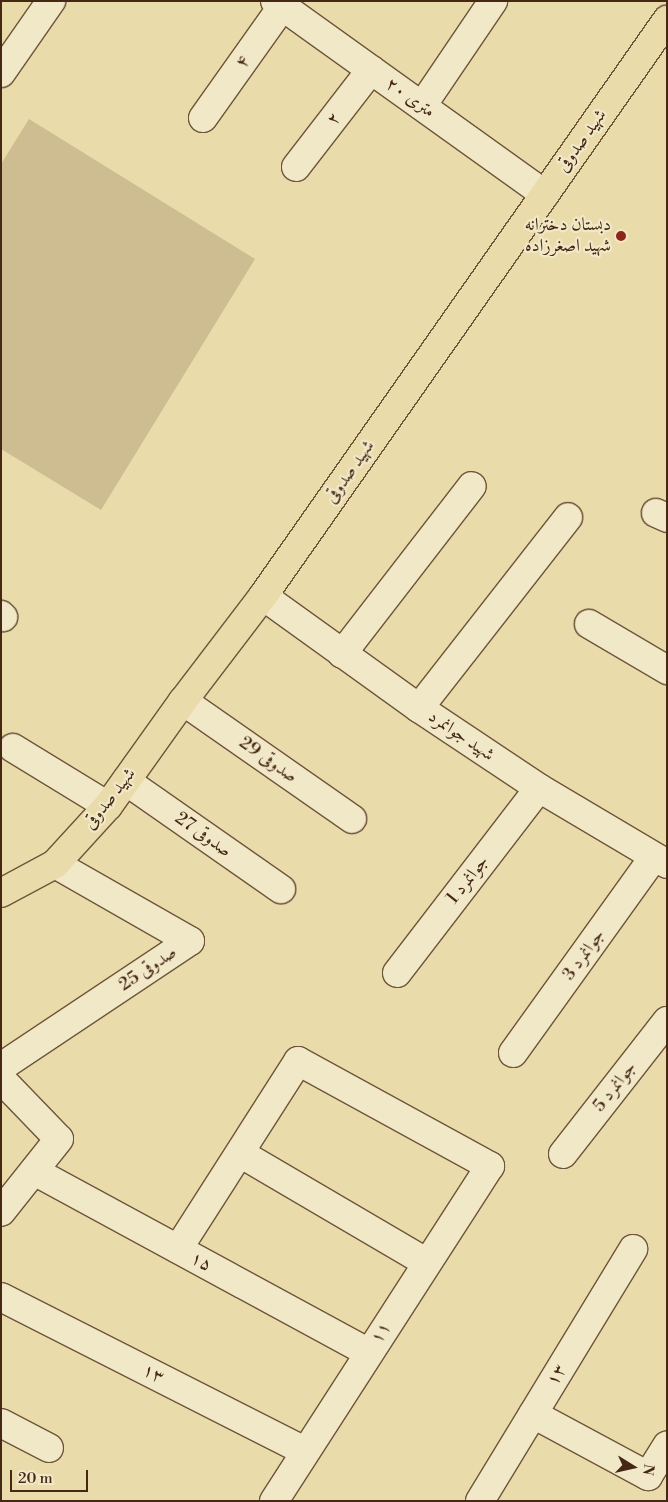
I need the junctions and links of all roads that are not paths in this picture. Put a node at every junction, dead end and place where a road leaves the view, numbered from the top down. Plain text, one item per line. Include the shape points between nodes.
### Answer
1 (51, 1) edge
2 (493, 1) edge
3 (278, 4) edge
4 (667, 20) edge
5 (371, 70) junction
6 (1, 73) edge
7 (422, 106) junction
8 (203, 118) dead end
9 (296, 168) dead end
10 (545, 194) junction
11 (472, 486) dead end
12 (568, 517) dead end
13 (263, 596) junction
14 (589, 624) dead end
15 (342, 654) junction
16 (667, 670) edge
17 (183, 701) junction
18 (419, 708) junction
19 (13, 748) dead end
20 (126, 781) junction
21 (539, 788) junction
22 (108, 806) junction
23 (352, 819) dead end
24 (661, 861) edge
25 (55, 864) junction
26 (281, 888) dead end
27 (1, 893) edge
28 (397, 973) dead end
29 (667, 1021) edge
30 (513, 1053) dead end
31 (1, 1066) edge
32 (1, 1079) edge
33 (240, 1152) junction
34 (563, 1154) dead end
35 (34, 1171) junction
36 (2, 1210) edge
37 (178, 1249) junction
38 (633, 1249) dead end
39 (426, 1262) junction
40 (1, 1297) edge
41 (369, 1353) junction
42 (533, 1414) junction
43 (1, 1423) edge
44 (667, 1446) edge
45 (49, 1448) dead end
46 (305, 1451) junction
47 (274, 1501) edge
48 (480, 1501) edge

1 - 6 street
2 - 7 street
3 - 5 street, ۲۰ متری
3 - 8 street, ۴
4 - 10 main road, شهید صدوقی
5 - 7 street, ۲۰ متری
5 - 9 street, ۲
7 - 10 street, ۲۰ متری
10 - 13 main road, شهید صدوقی
11 - 15 street
12 - 18 street
13 - 15 street, شهید جوانمرد
13 - 17 main road, شهید صدوقی
14 - 16 street
15 - 18 street, شهید جوانمرد
17 - 20 main road, شهید صدوقی
17 - 23 street, صدوقی 29
18 - 21 street, شهید جوانمرد
19 - 22 street
20 - 22 main road, شهید صدوقی
20 - 26 street, صدوقی 27
21 - 24 street, شهید جوانمرد
21 - 28 street, جوانمرد 1
22 - 25 main road, شهید صدوقی
24 - 30 street, جوانمرد 3
25 - 27 main road, شهید صدوقی
25 - 31 street, صدوقی 25 via 190,941
29 - 34 street, جوانمرد 5
32 - 35 street via 59,1139
33 - 37 street
33 - 39 street
33 - 39 street, ۱۱ via 298,1061 490,1166
35 - 36 street
35 - 37 street, ۱۵
37 - 41 street, ۱۵
38 - 42 street, ۱۳
39 - 41 street, ۱۱
40 - 46 street, ۱۳
41 - 46 street, ۱۱
42 - 44 street via 648,1476
42 - 48 street, ۱۳
43 - 45 street
46 - 47 street, ۱۱

